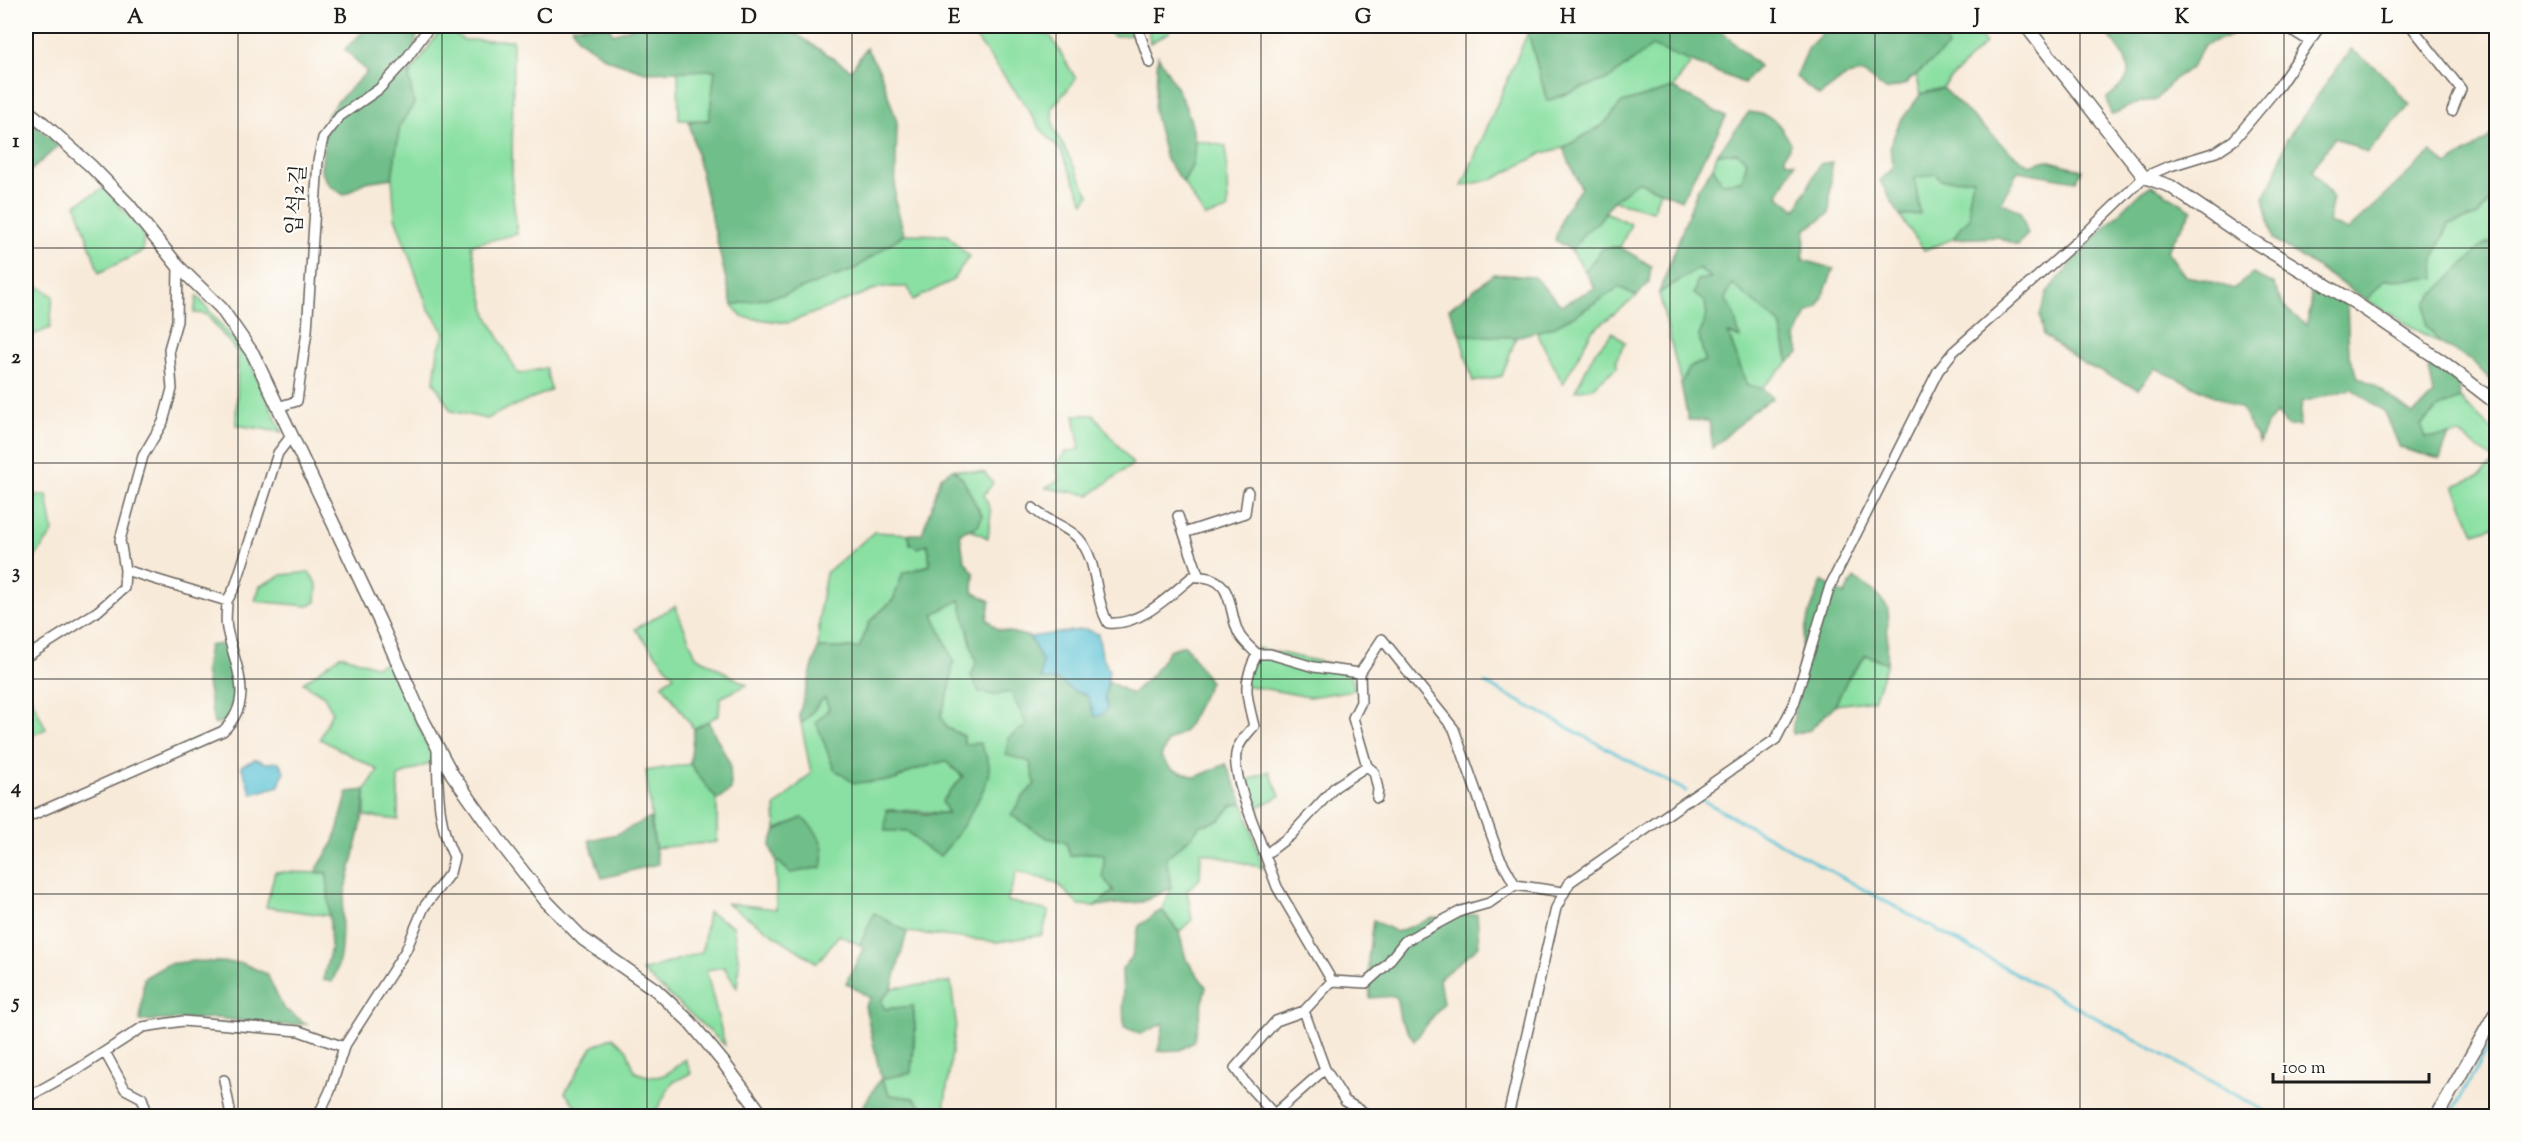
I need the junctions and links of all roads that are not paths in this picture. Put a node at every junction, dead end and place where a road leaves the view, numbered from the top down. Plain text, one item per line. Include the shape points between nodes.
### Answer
1 (430, 26) edge
2 (1137, 26) edge
3 (2026, 26) edge
4 (2285, 26) edge
5 (2320, 26) edge
6 (2411, 26) edge
7 (2309, 41) junction
8 (1150, 63) dead end
9 (26, 110) edge
10 (2452, 111) dead end
11 (2144, 177) junction
12 (178, 266) junction
13 (2496, 403) edge
14 (278, 406) junction
15 (292, 435) junction
16 (1248, 492) dead end
17 (1033, 508) dead end
18 (1178, 516) dead end
19 (1184, 533) junction
20 (125, 570) junction
21 (1199, 577) junction
22 (227, 601) junction
23 (1257, 654) junction
24 (26, 657) edge
25 (1360, 673) junction
26 (437, 744) junction
27 (1367, 766) junction
28 (1377, 798) dead end
29 (26, 818) edge
30 (1265, 855) junction
31 (1515, 885) junction
32 (1563, 892) junction
33 (1332, 981) junction
34 (1304, 1011) junction
35 (2496, 1012) edge
36 (344, 1047) junction
37 (105, 1052) junction
38 (1325, 1069) junction
39 (224, 1080) dead end
40 (26, 1098) edge
41 (1273, 1115) edge
42 (148, 1116) edge
43 (229, 1116) edge
44 (318, 1116) edge
45 (763, 1116) edge
46 (1370, 1116) edge
47 (1508, 1116) edge
48 (2437, 1116) edge

1 - 14 street, 입석2길 via 379,89 340,117 323,138 318,161 307,331 297,401
2 - 8 street
3 - 11 street
4 - 7 street
5 - 7 street
6 - 10 street via 2461,89
7 - 11 street via 2279,86 2234,140 2217,152
9 - 12 street via 113,189
11 - 13 street via 2170,186 2354,302
11 - 32 street via 1953,352 1938,371 1830,586 1794,704 1776,739 1570,882
12 - 14 street via 220,308 254,354
12 - 20 street via 177,321 169,349 172,389 163,422 143,456 120,540
14 - 15 street
15 - 22 street via 278,453 235,587
15 - 26 street
16 - 19 street via 1245,513
17 - 21 street via 1041,517 1078,537 1090,554 1101,611 1107,622 1134,620 1192,578
18 - 19 street
19 - 21 street
20 - 22 street
20 - 24 street via 124,588 98,611
21 - 23 street via 1227,590 1239,634
22 - 29 street via 226,626 243,694 235,719 224,730
23 - 25 street
23 - 30 street via 1248,672 1247,685 1254,726 1236,755 1237,775
25 - 27 street via 1361,702 1353,718
25 - 31 street via 1382,639 1454,729 1499,856
26 - 36 street via 438,792 445,839 454,857 450,873 424,907 406,950
26 - 45 street via 452,774 546,902 583,939 656,990 690,1022
27 - 28 street via 1374,772
27 - 30 street via 1335,787 1291,836
30 - 33 street via 1278,887
31 - 32 street
31 - 33 street via 1489,903 1461,910 1404,941 1366,983
32 - 47 street
33 - 34 street
34 - 38 street
34 - 41 street via 1276,1021 1235,1068
35 - 48 street
36 - 37 street via 299,1031 183,1021 143,1027
36 - 44 street
37 - 40 street
37 - 42 street via 125,1089 142,1098
38 - 41 street
38 - 46 street via 1345,1101
39 - 43 street

